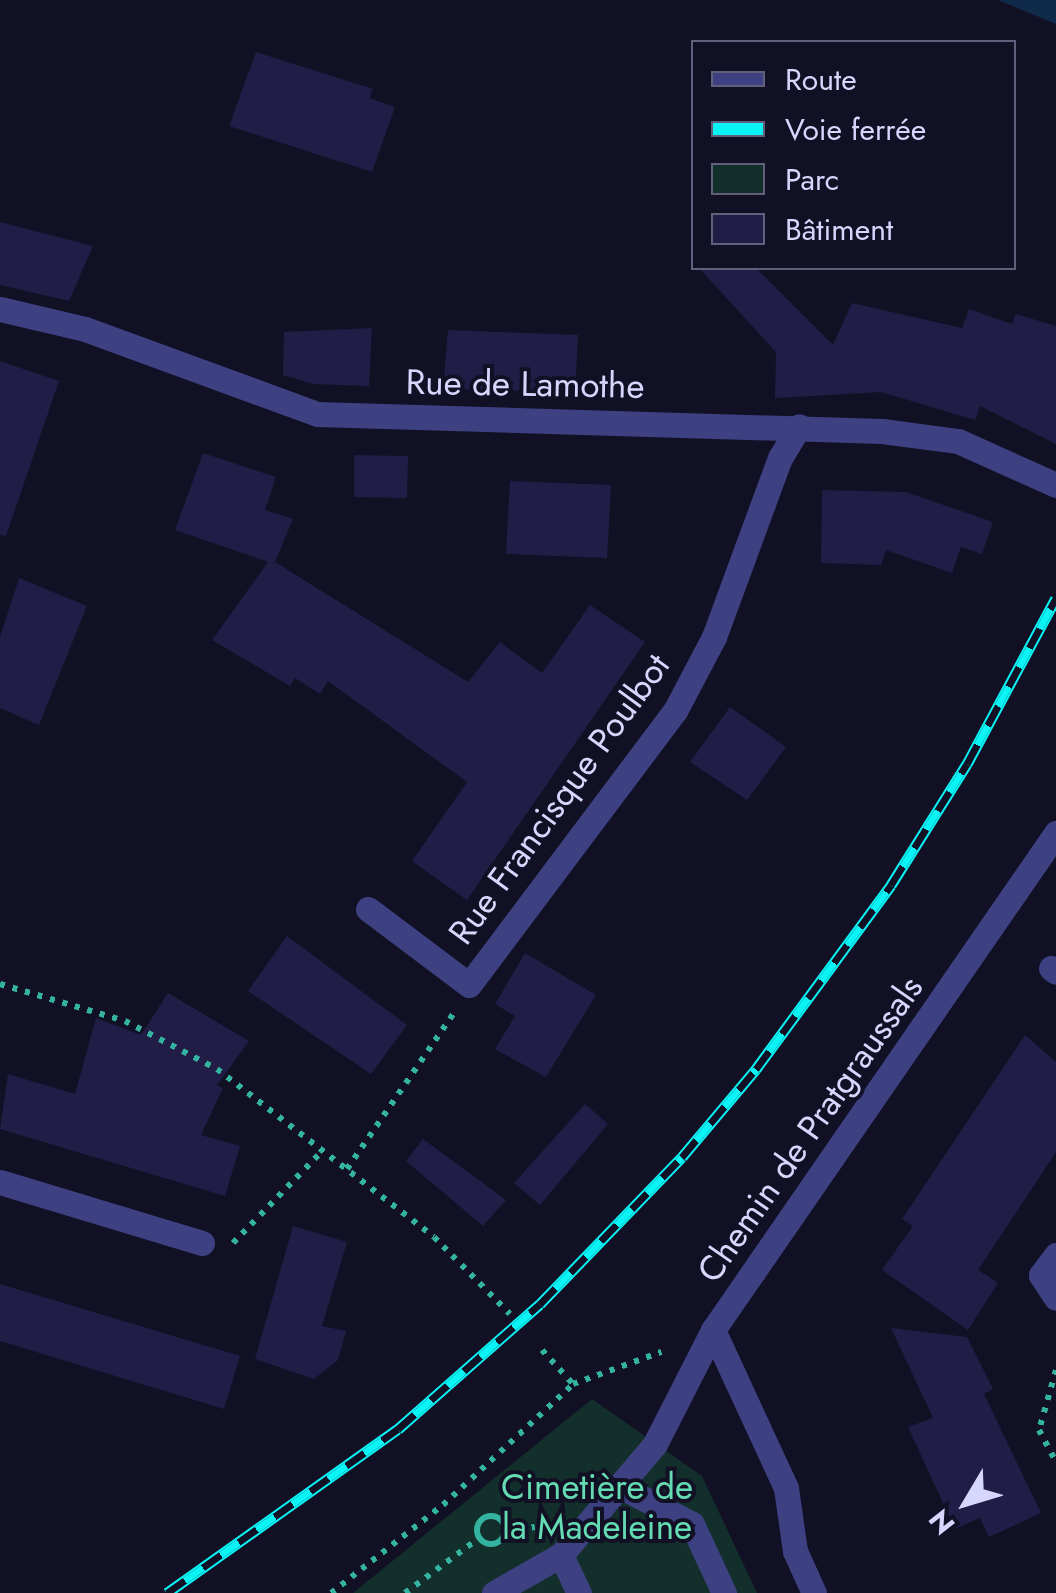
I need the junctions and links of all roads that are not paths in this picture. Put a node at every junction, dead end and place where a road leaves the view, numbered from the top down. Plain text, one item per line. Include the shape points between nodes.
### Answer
1 (0, 309) edge
2 (799, 426) junction
3 (1056, 485) edge
4 (1056, 833) edge
5 (368, 910) dead end
6 (0, 1182) edge
7 (202, 1243) road end
8 (1056, 1255) edge
9 (1056, 1298) edge
10 (713, 1330) junction
11 (620, 1486) junction
12 (561, 1555) junction
13 (494, 1593) edge
14 (579, 1593) edge
15 (724, 1593) edge
16 (814, 1593) edge

1 - 2 street, Rue de Lamothe via 86,329 317,414
2 - 3 street, Rue de Lamothe via 958,441
2 - 5 street, Rue Francisque Poulbot via 780,458 714,637 674,711 469,985
4 - 10 street, Chemin de Pratgraussals
6 - 7 street
8 - 9 street via 1040,1276
10 - 11 street via 655,1444
10 - 16 street, Chemin de Pratgraussals via 786,1488 795,1551
11 - 12 street
11 - 15 street via 692,1524
12 - 13 street
12 - 14 street

